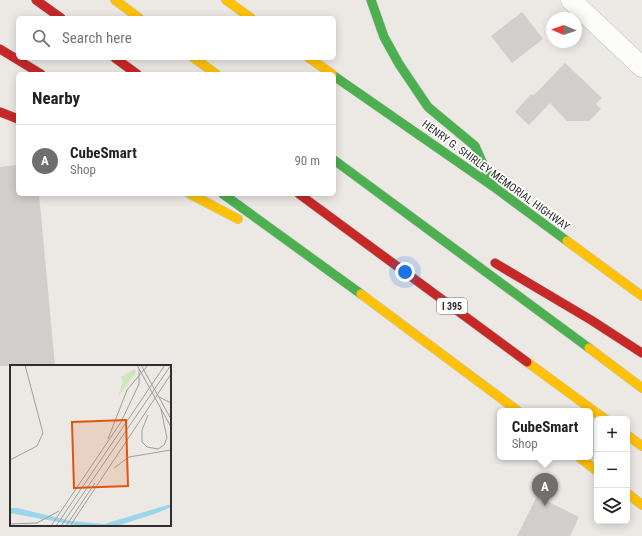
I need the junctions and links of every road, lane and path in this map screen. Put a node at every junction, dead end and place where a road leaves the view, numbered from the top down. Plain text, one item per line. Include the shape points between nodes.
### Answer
1 (36, 0) edge
2 (115, 0) edge
3 (226, 0) edge
4 (371, 0) edge
5 (571, 0) edge
6 (57, 16) edge
7 (137, 16) edge
8 (248, 16) edge
9 (0, 49) edge
10 (16, 59) edge
11 (18, 60) edge
12 (118, 60) edge
13 (197, 60) edge
14 (312, 60) edge
15 (642, 67) edge
16 (38, 72) edge
17 (133, 72) edge
18 (213, 72) edge
19 (329, 72) edge
20 (336, 77) edge
21 (0, 112) edge
22 (16, 118) edge
23 (336, 161) edge
24 (494, 187) junction
25 (194, 196) edge
26 (226, 196) edge
27 (302, 196) edge
28 (394, 204) junction
29 (244, 223) dead end
30 (264, 234) dead end
31 (468, 248) dead end
32 (488, 260) dead end
33 (351, 286) junction
34 (642, 296) edge
35 (642, 353) edge
36 (642, 388) edge
37 (514, 408) edge
38 (590, 408) edge
39 (630, 437) edge
40 (642, 446) edge
41 (583, 460) edge
42 (594, 469) edge
43 (630, 495) edge
44 (642, 505) edge

1 - 6 highway
2 - 7 highway
3 - 8 highway
4 - 24 highway via 384,37 399,64 428,107 475,146
5 - 15 street
9 - 10 highway
11 - 16 highway
12 - 17 highway
13 - 18 highway
14 - 19 highway, HENRY G. SHIRLEY MEMORIAL HIGHWAY
20 - 24 highway, HENRY G. SHIRLEY MEMORIAL HIGHWAY
21 - 22 highway
23 - 28 highway
24 - 34 highway, HENRY G. SHIRLEY MEMORIAL HIGHWAY
25 - 29 highway
26 - 33 highway
27 - 38 highway, I 395
28 - 31 highway
28 - 36 highway
30 - 33 highway
32 - 35 highway
33 - 37 highway
39 - 40 highway
41 - 42 highway
43 - 44 highway

